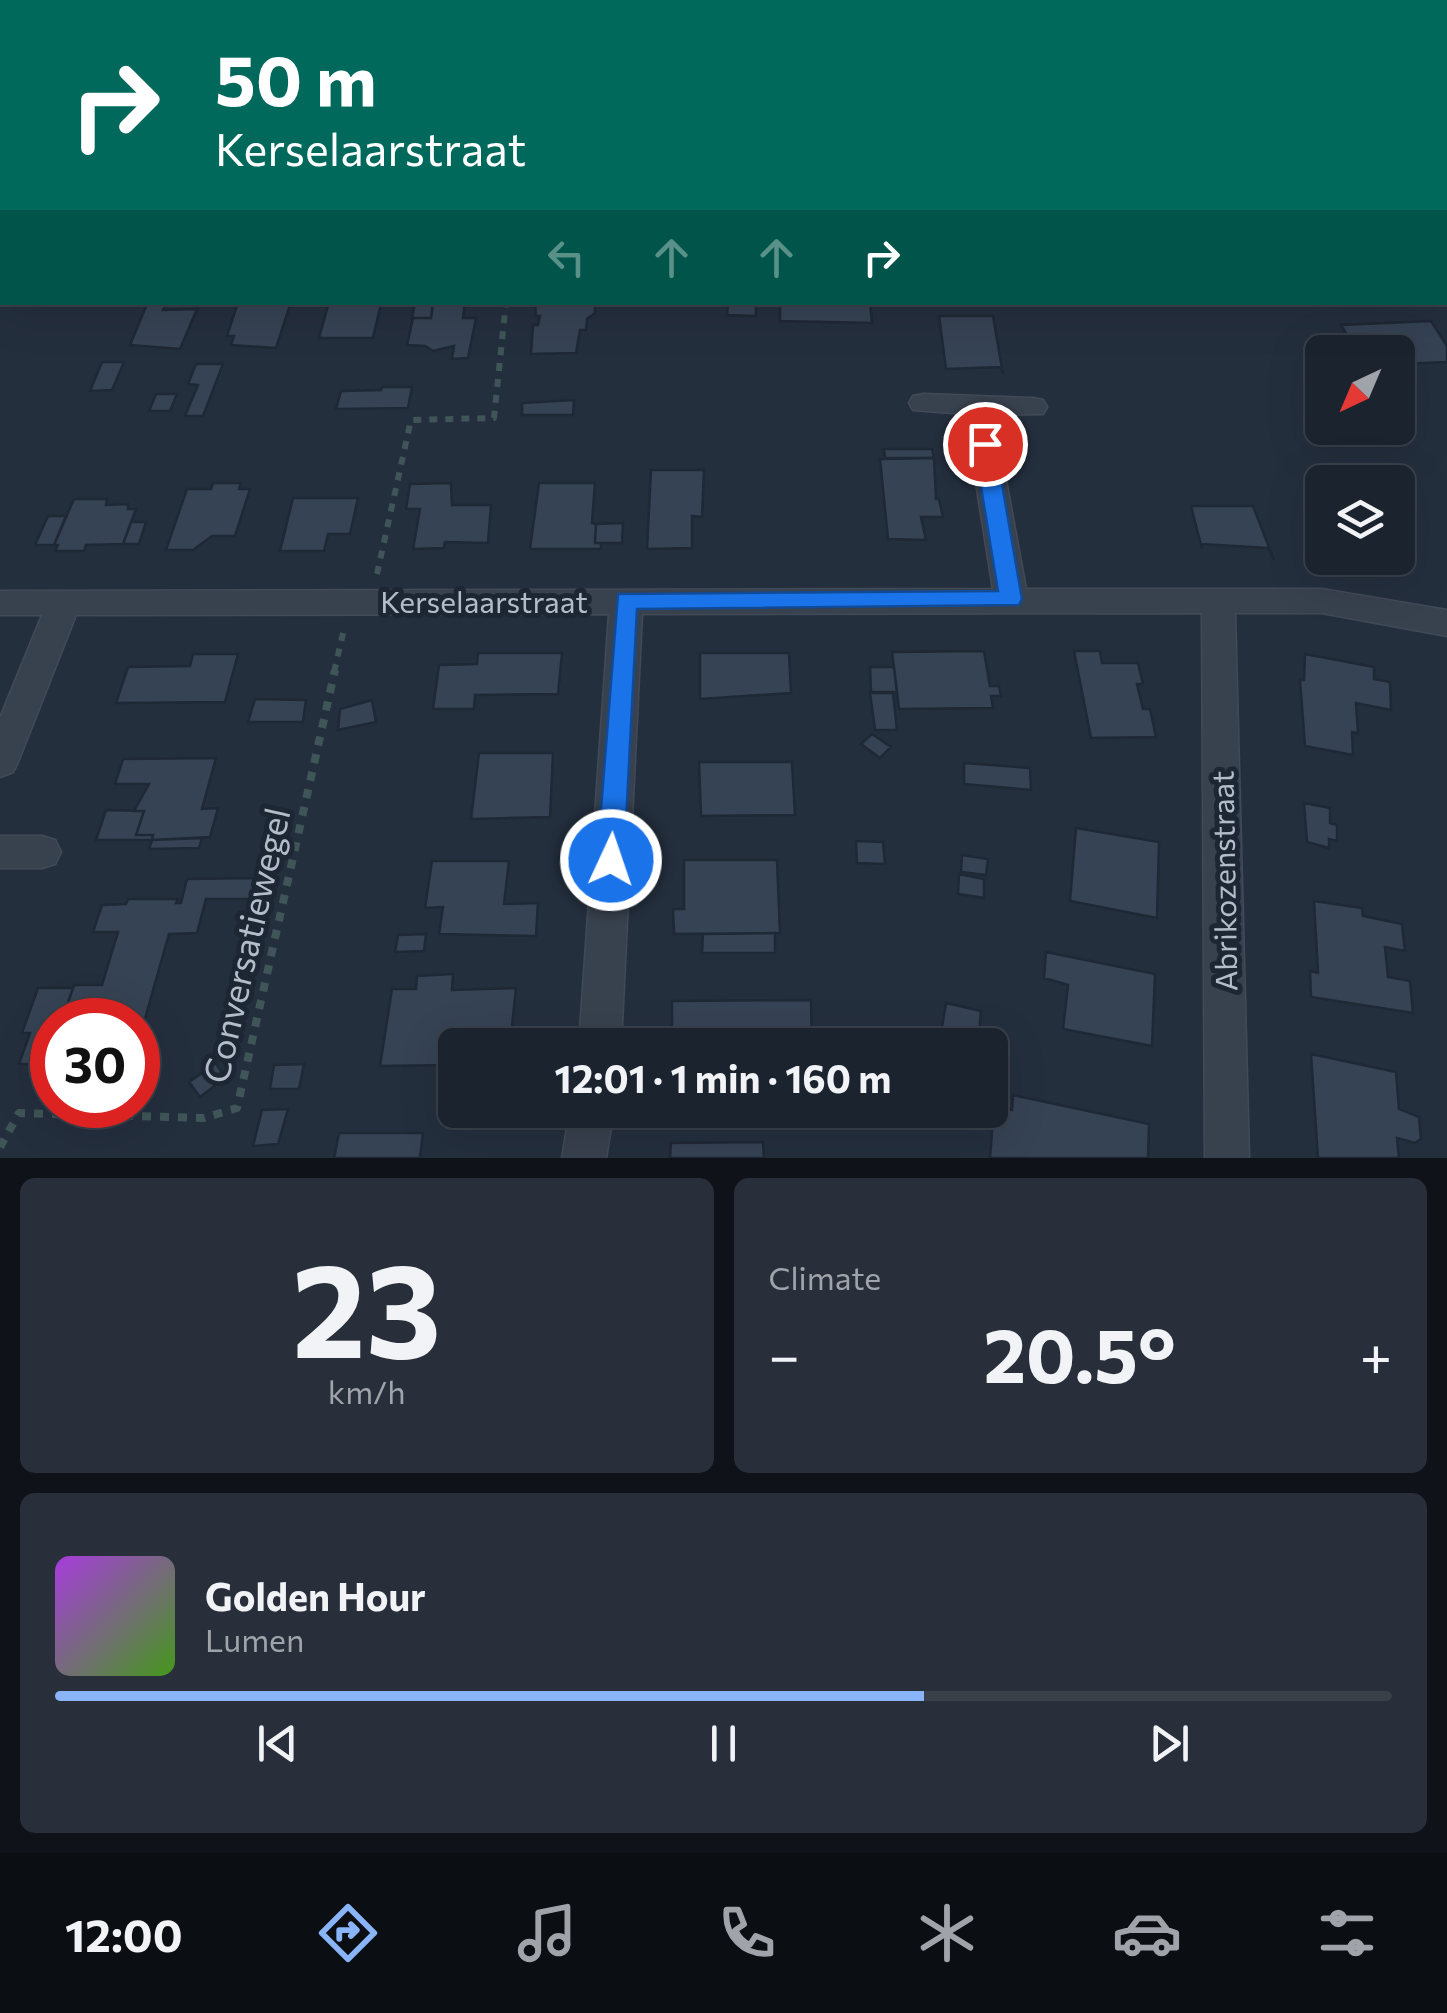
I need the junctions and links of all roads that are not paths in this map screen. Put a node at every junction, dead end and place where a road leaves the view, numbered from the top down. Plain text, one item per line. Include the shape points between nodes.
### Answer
1 (923, 403) dead end
2 (978, 406) junction
3 (1033, 407) dead end
4 (1010, 599) junction
5 (626, 600) junction
6 (0, 603) edge
7 (64, 603) junction
8 (1218, 604) junction
9 (1447, 623) edge
10 (0, 762) edge
11 (0, 852) edge
12 (42, 852) dead end
13 (601, 1028) edge
14 (589, 1128) edge
15 (584, 1158) edge
16 (1228, 1158) edge

1 - 2 street
2 - 3 street
2 - 4 street
4 - 5 street, Kerselaarstraat
4 - 8 street, Kerselaarstraat
5 - 7 street, Kerselaarstraat
5 - 13 street
6 - 7 street, Kerselaarstraat
7 - 10 street
8 - 9 street, Kerselaarstraat via 1322,601
8 - 16 street, Abrikozenstraat
11 - 12 street
14 - 15 street

